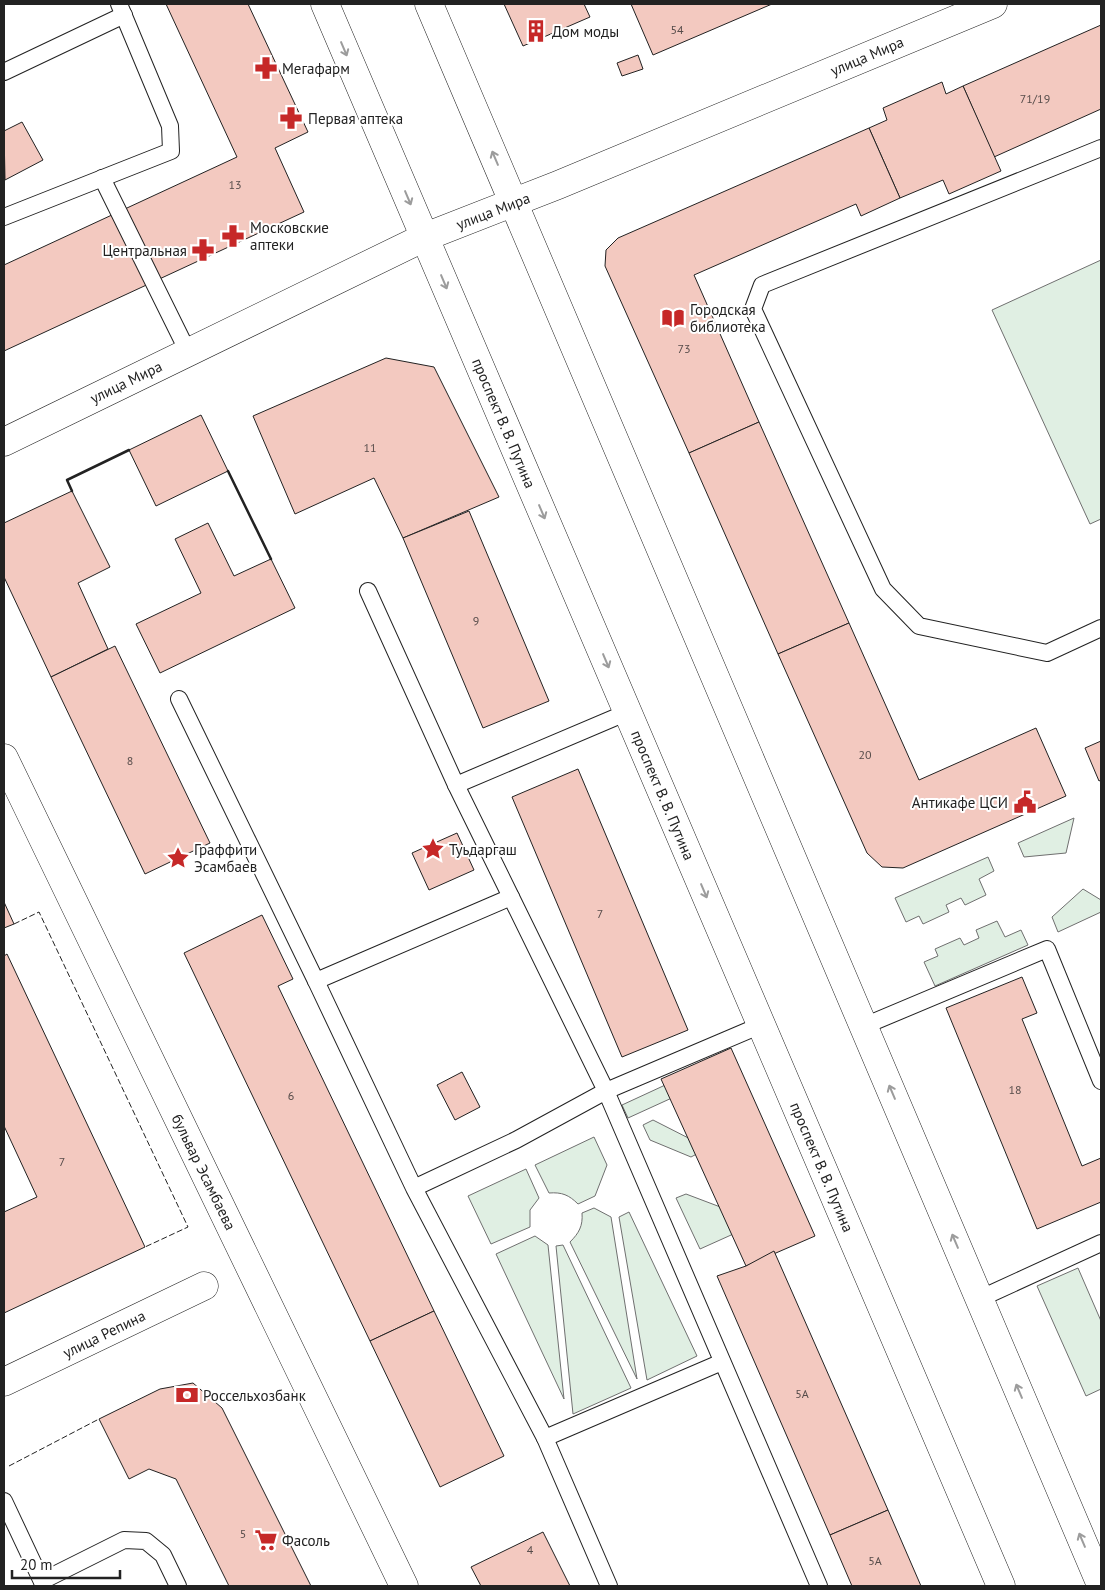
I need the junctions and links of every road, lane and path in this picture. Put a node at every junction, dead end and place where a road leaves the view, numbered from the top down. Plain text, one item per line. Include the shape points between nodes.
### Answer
1 (325, 4) edge
2 (429, 4) edge
3 (993, 4) edge
4 (122, 9) edge
5 (4, 72) edge
6 (1101, 148) edge
7 (102, 178) junction
8 (514, 202) junction
9 (4, 217) edge
10 (425, 237) junction
11 (188, 352) junction
12 (4, 442) edge
13 (368, 591) dead end
14 (1101, 628) edge
15 (178, 699) dead end
16 (628, 712) junction
17 (4, 758) edge
18 (456, 785) junction
19 (511, 897) junction
20 (316, 981) junction
21 (761, 1025) junction
22 (864, 1026) junction
23 (1101, 1081) edge
24 (606, 1091) junction
25 (414, 1188) junction
26 (1101, 1243) edge
27 (204, 1286) dead end
28 (979, 1298) junction
29 (722, 1362) junction
30 (4, 1382) edge
31 (545, 1438) junction
32 (4, 1500) edge
33 (43, 1583) edge
34 (1101, 1585) edge
35 (178, 1586) edge
36 (404, 1586) edge
37 (609, 1586) edge
38 (819, 1586) edge
39 (1001, 1586) edge

1 -> 10 main road, проспект В. В. Путина
8 -> 2 main road
3 - 8 main road, улица Мира
4 - 5 lane
4 - 7 lane via 170,126 171,151
6 - 14 lane via 762,285 753,309 883,589 919,626 1047,653
7 - 9 lane
7 - 11 lane
8 - 10 main road, улица Мира
8 - 22 main road
10 - 11 main road, улица Мира
10 -> 16 main road, проспект В. В. Путина
11 - 12 main road, улица Мира
13 - 18 lane
15 - 20 lane
16 - 18 lane
16 -> 21 main road, проспект В. В. Путина
17 - 36 main road, бульвар Эсамбаева
18 - 19 lane
19 - 20 lane
19 - 24 lane
20 - 25 lane
21 - 24 lane
21 - 39 main road, проспект В. В. Путина
22 - 23 lane via 1047,950
28 -> 22 main road
24 - 25 lane via 516,1140
24 - 29 lane
25 - 31 lane
26 - 28 lane
27 - 30 main road, улица Репина
34 -> 28 main road
29 - 31 lane
29 - 38 lane
31 - 37 lane
32 - 33 lane
33 - 35 lane via 124,1540 146,1541 163,1555

